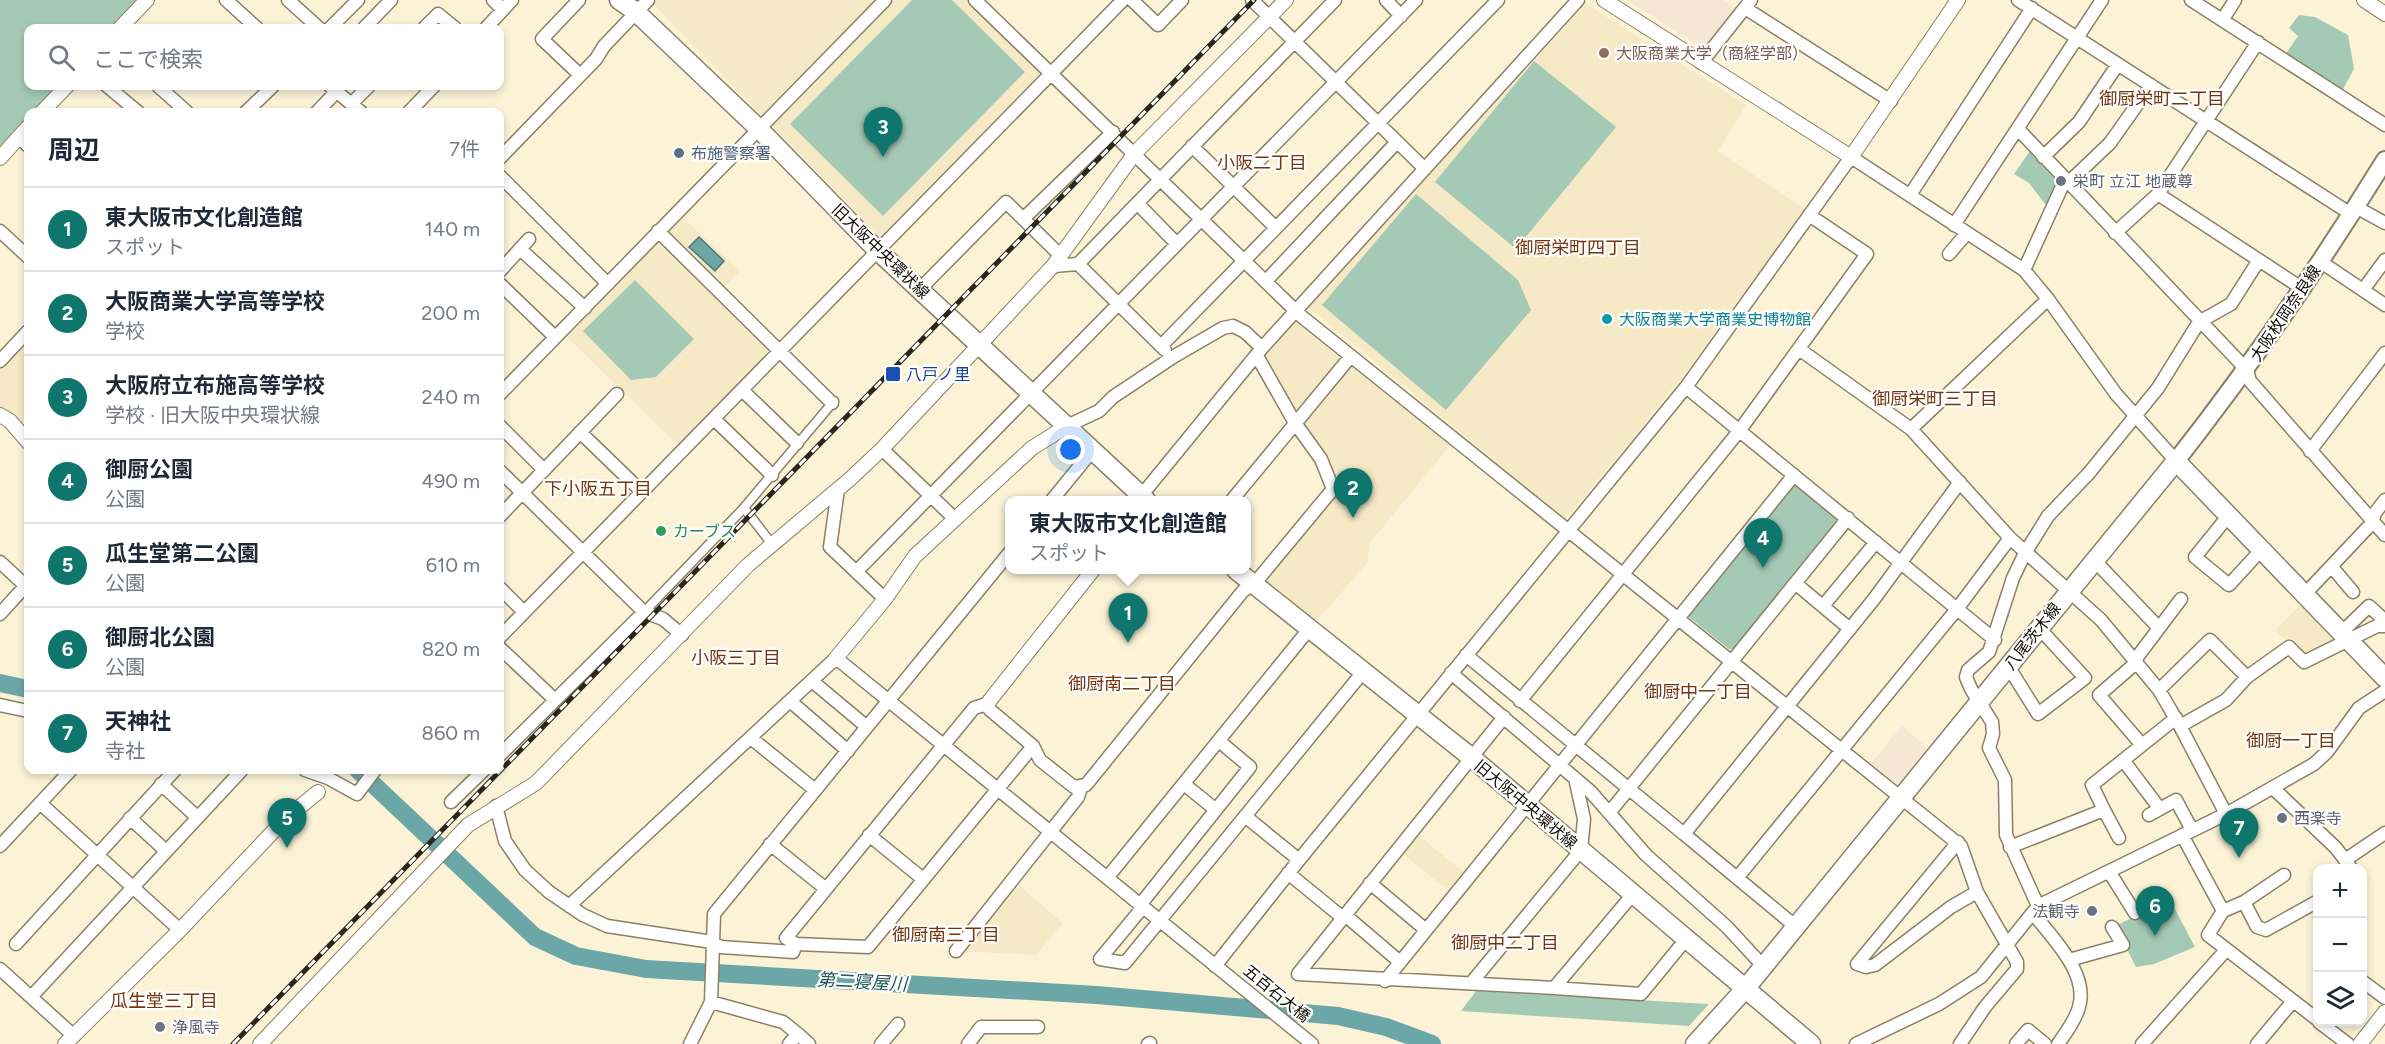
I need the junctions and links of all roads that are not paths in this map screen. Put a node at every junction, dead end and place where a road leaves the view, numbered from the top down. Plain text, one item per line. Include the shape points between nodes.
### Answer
1 (147, 0) edge
2 (226, 0) edge
3 (288, 0) edge
4 (358, 0) edge
5 (391, 0) edge
6 (493, 0) edge
7 (512, 0) edge
8 (579, 0) edge
9 (620, 0) edge
10 (885, 0) edge
11 (975, 0) edge
12 (1123, 0) edge
13 (1132, 0) edge
14 (1182, 0) edge
15 (1252, 0) edge
16 (1286, 0) edge
17 (1335, 0) edge
18 (1386, 0) edge
19 (1416, 0) edge
20 (1498, 0) edge
21 (1578, 0) edge
22 (1604, 0) edge
23 (1958, 0) edge
24 (2018, 0) edge
25 (2102, 0) edge
26 (2192, 0) edge
27 (2235, 0) edge
28 (2364, 0) edge
29 (1748, 4) edge
30 (642, 6) edge
31 (2032, 8) junction
32 (503, 10) junction
33 (2385, 14) edge
34 (1401, 15) junction
35 (1269, 17) junction
36 (2223, 19) junction
37 (124, 24) edge
38 (253, 24) edge
39 (315, 24) edge
40 (334, 24) edge
41 (368, 24) edge
42 (428, 24) edge
43 (450, 24) edge
44 (490, 24) edge
45 (2077, 38) junction
46 (1295, 41) junction
47 (2258, 42) junction
48 (1701, 63) junction
49 (2118, 64) junction
50 (1051, 73) junction
51 (580, 75) junction
52 (1336, 83) junction
53 (2151, 86) junction
54 (63, 90) edge
55 (112, 90) edge
56 (162, 90) edge
57 (269, 90) edge
58 (333, 90) edge
59 (336, 90) edge
60 (365, 90) edge
61 (430, 90) edge
62 (1891, 101) junction
63 (351, 104) junction
64 (46, 108) edge
65 (133, 108) edge
66 (183, 108) edge
67 (250, 108) edge
68 (320, 108) edge
69 (356, 108) edge
70 (413, 108) edge
71 (2206, 121) junction
72 (1378, 124) junction
73 (2385, 125) edge
74 (759, 129) junction
75 (2018, 129) junction
76 (1113, 132) junction
77 (24, 142) edge
78 (1396, 143) junction
79 (1192, 146) junction
80 (1135, 153) junction
81 (504, 154) edge
82 (1851, 157) junction
83 (2043, 157) junction
84 (0, 158) edge
85 (2385, 160) edge
86 (1425, 169) junction
87 (1160, 178) junction
88 (504, 180) edge
89 (2067, 181) junction
90 (1234, 188) junction
91 (2158, 194) junction
92 (1910, 195) junction
93 (1137, 203) junction
94 (2354, 211) junction
95 (1809, 215) junction
96 (1023, 219) junction
97 (1202, 219) junction
98 (2385, 223) edge
99 (1954, 225) junction
100 (1276, 228) junction
101 (658, 231) junction
102 (2115, 233) junction
103 (1966, 234) junction
104 (2, 235) edge
105 (1177, 244) junction
106 (878, 251) junction
107 (24, 254) edge
108 (1949, 254) dead end
109 (2259, 260) junction
110 (2385, 260) edge
111 (1057, 261) junction
112 (1244, 261) junction
113 (2321, 262) junction
114 (1078, 264) junction
115 (504, 267) edge
116 (2024, 270) junction
117 (1266, 281) junction
118 (608, 284) junction
119 (504, 288) edge
120 (920, 289) junction
121 (2303, 289) junction
122 (2363, 291) junction
123 (2048, 299) junction
124 (1119, 305) junction
125 (2385, 306) edge
126 (585, 308) junction
127 (1295, 310) junction
128 (2199, 322) junction
129 (24, 335) edge
130 (555, 337) junction
131 (981, 345) junction
132 (1161, 346) junction
133 (1799, 349) junction
134 (780, 351) junction
135 (1259, 352) junction
136 (2385, 353) edge
137 (1351, 356) junction
138 (1173, 357) junction
139 (0, 361) edge
140 (2247, 370) junction
141 (504, 387) edge
142 (1686, 387) junction
143 (742, 390) junction
144 (617, 394) dead end
145 (1032, 395) junction
146 (834, 402) joint
147 (0, 415) edge
148 (2134, 416) junction
149 (714, 419) junction
150 (1295, 423) junction
151 (1067, 426) junction
152 (1911, 429) junction
153 (504, 430) edge
154 (1740, 430) junction
155 (580, 432) junction
156 (24, 438) edge
157 (797, 443) junction
158 (882, 448) junction
159 (1092, 451) junction
160 (2310, 452) junction
161 (2176, 460) junction
162 (544, 470) junction
163 (504, 475) edge
164 (772, 475) junction
165 (1794, 475) junction
166 (1960, 482) junction
167 (838, 489) junction
168 (642, 492) junction
169 (522, 493) junction
170 (931, 496) junction
171 (1056, 496) edge
172 (1141, 496) edge
173 (1145, 496) edge
174 (1236, 496) edge
175 (2385, 500) edge
176 (744, 508) junction
177 (504, 512) edge
178 (2229, 515) junction
179 (954, 518) junction
180 (1848, 519) junction
181 (2372, 523) junction
182 (1567, 530) junction
183 (2385, 535) edge
184 (2010, 538) junction
185 (768, 539) dead end
186 (1876, 542) junction
187 (2262, 549) junction
188 (583, 552) junction
189 (2025, 553) junction
190 (1005, 558) edge
191 (2094, 560) junction
192 (0, 562) edge
193 (1901, 564) junction
194 (2332, 567) junction
195 (856, 572) junction
196 (1090, 574) edge
197 (1242, 574) edge
198 (1622, 574) junction
199 (24, 582) edge
200 (1255, 583) junction
201 (1795, 583) junction
202 (24, 589) edge
203 (2069, 589) junction
204 (504, 592) edge
205 (2353, 592) dead end
206 (2304, 594) junction
207 (885, 599) junction
208 (2181, 599) dead end
209 (1823, 606) junction
210 (1957, 609) junction
211 (524, 612) junction
212 (644, 612) junction
213 (0, 614) edge
214 (1678, 618) junction
215 (2383, 622) edge
216 (1310, 628) junction
217 (2039, 628) junction
218 (2159, 628) junction
219 (1850, 629) junction
220 (504, 633) edge
221 (682, 635) junction
222 (2344, 637) junction
223 (1995, 640) junction
224 (504, 652) edge
225 (1466, 656) junction
226 (836, 658) junction
227 (1731, 661) junction
228 (2136, 661) junction
229 (2008, 666) junction
230 (1363, 672) junction
231 (1451, 673) junction
232 (2247, 677) junction
233 (2385, 678) edge
234 (812, 681) junction
235 (2158, 690) junction
236 (2385, 691) edge
237 (555, 700) junction
238 (890, 700) junction
239 (790, 701) junction
240 (1520, 701) junction
241 (1979, 703) junction
242 (987, 704) junction
243 (0, 705) edge
244 (1787, 706) junction
245 (24, 710) edge
246 (1418, 715) junction
247 (1504, 717) junction
248 (2178, 722) junction
249 (867, 727) junction
250 (751, 738) junction
251 (1219, 741) junction
252 (943, 745) junction
253 (1576, 745) junction
254 (2142, 745) junction
255 (1033, 746) junction
256 (504, 748) edge
257 (1841, 748) junction
258 (848, 751) junction
259 (1472, 758) junction
260 (2123, 760) junction
261 (1560, 764) junction
262 (67, 774) edge
263 (171, 774) edge
264 (238, 774) edge
265 (313, 774) edge
266 (317, 774) edge
267 (371, 774) edge
268 (480, 774) edge
269 (1575, 776) junction
270 (161, 784) junction
271 (1184, 784) junction
272 (1081, 788) junction
273 (1629, 788) junction
274 (996, 789) junction
275 (2274, 789) junction
276 (815, 790) junction
277 (318, 792) junction
278 (352, 792) junction
279 (1900, 796) junction
280 (451, 802) dead end
281 (40, 803) junction
282 (1526, 804) junction
283 (496, 806) junction
284 (2160, 809) junction
285 (1216, 810) junction
286 (2104, 810) junction
287 (1609, 813) junction
288 (2226, 814) junction
289 (2149, 815) dead end
290 (1245, 816) junction
291 (197, 817) junction
292 (130, 818) junction
293 (1050, 832) junction
294 (2187, 832) junction
295 (2385, 833) edge
296 (1684, 834) junction
297 (869, 835) junction
298 (2119, 838) dead end
299 (1958, 842) junction
300 (770, 844) junction
301 (0, 846) edge
302 (2010, 847) junction
303 (1581, 850) junction
304 (166, 851) junction
305 (98, 855) junction
306 (1299, 860) junction
307 (2348, 864) edge
308 (1288, 873) junction
309 (2110, 873) junction
310 (2284, 875) dead end
311 (1107, 878) junction
312 (1737, 878) junction
313 (923, 879) junction
314 (1370, 883) junction
315 (133, 887) junction
316 (826, 889) junction
317 (1977, 892) junction
318 (1634, 893) junction
319 (2244, 902) junction
320 (2313, 904) edge
321 (569, 906) junction
322 (1142, 906) junction
323 (2035, 909) junction
324 (2223, 911) junction
325 (2135, 913) dead end
326 (1344, 916) junction
327 (1160, 921) junction
328 (1795, 926) junction
329 (2112, 927) dead end
330 (180, 930) junction
331 (1426, 930) junction
332 (1687, 938) junction
333 (16, 944) dead end
334 (795, 944) junction
335 (2007, 946) junction
336 (712, 947) junction
337 (2226, 950) junction
338 (956, 951) dead end
339 (2069, 960) junction
340 (1400, 962) junction
341 (1215, 966) junction
342 (1763, 966) junction
343 (0, 969) edge
344 (1385, 981) junction
345 (1472, 982) junction
346 (2367, 985) edge
347 (1554, 988) junction
348 (1745, 989) junction
349 (31, 997) junction
350 (2385, 998) edge
351 (2293, 1001) junction
352 (711, 1002) junction
353 (2385, 1012) edge
354 (2313, 1017) edge
355 (898, 1024) dead end
356 (2325, 1026) edge
357 (1038, 1027) dead end
358 (793, 1039) edge
359 (69, 1040) edge
360 (1308, 1040) edge
361 (2064, 1042) edge
362 (260, 1044) edge
363 (690, 1044) edge
364 (809, 1044) edge
365 (881, 1044) edge
366 (968, 1044) edge
367 (1695, 1044) edge
368 (1811, 1044) edge
369 (1856, 1044) edge
370 (1960, 1044) edge
371 (2016, 1044) edge
372 (2045, 1044) edge
373 (2142, 1044) edge
374 (2257, 1044) edge
375 (2348, 1044) edge
376 (2360, 1044) edge

1 - 37 street
2 - 38 street
3 - 39 street
4 - 40 street
5 - 41 street
6 - 32 street
7 - 32 street
8 - 51 street via 542,39
9 - 30 main road, 旧大阪中央環状線
10 - 74 street
11 - 50 street
12 - 50 street
13 - 14 street via 1158,25
15 - 35 street
16 - 35 street
17 - 46 street
18 - 34 street
19 - 34 street
20 - 72 street
21 - 86 street
22 - 48 street
23 - 62 street
24 - 31 street
25 - 45 street
26 - 36 street
27 - 36 street
28 - 33 street
29 - 48 street
29 - 62 street
30 - 51 street
30 - 74 main road, 旧大阪中央環状線
31 - 45 street
31 - 92 street
32 - 44 street
34 - 52 street
35 - 46 street
35 - 80 street
36 - 47 street
42 - 43 street via 438,14
45 - 49 street
45 - 75 street
46 - 52 street
46 - 79 street
47 - 71 street
47 - 73 street
48 - 82 street
49 - 53 street
49 - 83 street via 2079,122
50 - 76 street
50 - 106 street
51 - 81 street
52 - 72 street
52 - 90 street
53 - 71 street
53 - 89 street via 2110,143
54 - 64 street
55 - 65 street
56 - 66 street
57 - 67 street
58 - 68 street
59 - 63 street
60 - 63 street
61 - 70 street
62 - 82 street
63 - 69 street
71 - 91 street
71 - 94 street
72 - 78 street
72 - 100 street
74 - 101 street
74 - 106 main road, 旧大阪中央環状線
75 - 83 street
75 - 99 street
76 - 80 street
76 - 96 street
77 - 84 street
78 - 86 street
78 - 117 street
79 - 87 street
79 - 90 street
80 - 87 street
80 - 111 street
82 - 92 street
82 - 95 street
83 - 89 street
85 - 94 main road, 大阪枚岡奈良線
86 - 127 street
87 - 93 street
87 - 97 street
88 - 118 street
89 - 102 street
89 - 116 street
90 - 97 street
90 - 100 street
91 - 102 street
91 - 109 street
92 - 99 street
93 - 105 street
93 - 114 street
94 - 98 street
94 - 113 main road, 大阪枚岡奈良線
95 - 133 street via 1867,254
95 - 142 street
96 - 111 street
96 - 120 street via 1006,202
97 - 105 street
97 - 112 street
99 - 103 street
100 - 112 street
101 - 118 street
101 - 134 street
102 - 128 street
103 - 108 street
103 - 116 street
104 - 107 street
105 - 124 street
106 - 120 main road, 旧大阪中央環状線
106 - 134 street
109 - 121 street
109 - 128 street via 2231,304
110 - 122 street
111 - 114 street
111 - 131 street
112 - 117 street
112 - 132 street
113 - 121 main road, 大阪枚岡奈良線
113 - 122 street
114 - 124 street
115 - 126 street via 525,244
116 - 123 street
117 - 127 street
118 - 126 street
119 - 130 street
120 - 131 main road, 旧大阪中央環状線
121 - 140 main road, 大阪枚岡奈良線
122 - 125 street
123 - 148 street
123 - 152 street
124 - 132 street
124 - 145 street
126 - 130 street
127 - 135 street
127 - 137 street
128 - 140 street
128 - 148 street via 2158,388
129 - 139 street
130 - 141 street
131 - 145 main road, 旧大阪中央環状線
131 - 158 street
132 - 138 street
133 - 152 street
133 - 154 street
134 - 143 street
134 - 146 street
135 - 138 street via 1245,332 1233,327 1223,328
135 - 150 street
135 - 173 street
136 - 160 street
137 - 150 street
137 - 182 street
138 - 151 street via 1113,397 1099,411
140 - 160 street via 2250,381
140 - 161 main road, 大阪枚岡奈良線
142 - 154 street
142 - 182 street
143 - 149 street
143 - 157 street
144 - 155 street
145 - 151 main road, 旧大阪中央環状線
145 - 170 street
146 - 157 street
147 - 156 street
148 - 161 street
148 - 189 street via 2089,473 2048,516
149 - 164 street
149 - 168 street
150 - 174 street
150 - 200 street via 1321,459 1333,489
151 - 159 main road, 旧大阪中央環状線
151 - 179 street via 1032,448
152 - 166 street
153 - 162 street
154 - 165 street
154 - 198 street
155 - 162 street
155 - 168 street
157 - 164 street
158 - 167 street
158 - 170 street
159 - 171 street
159 - 172 main road, 旧大阪中央環状線
160 - 181 street
161 - 178 main road
161 - 191 main road, 八尾茨木線
162 - 169 street
163 - 169 street
164 - 176 street
165 - 180 street
165 - 214 street
166 - 184 street
166 - 193 street
167 - 195 street via 830,547
167 - 221 street via 748,565
168 - 188 street
169 - 177 street
169 - 188 street
170 - 179 street
170 - 195 street
175 - 181 street
176 - 185 street
176 - 212 street
178 - 187 main road
178 - 187 street via 2195,557 2229,585
179 - 207 street via 915,556
180 - 186 street
180 - 201 street
181 - 183 street
181 - 194 street
182 - 198 street
182 - 225 street
184 - 189 street
184 - 210 street
186 - 193 street
186 - 209 street
187 - 206 main road
188 - 211 street
188 - 212 street
189 - 203 street
189 - 223 street via 2013,578
190 - 238 street
191 - 203 main road, 八尾茨木線
191 - 218 street
192 - 199 street
193 - 210 street
193 - 219 street
194 - 205 street
194 - 206 street
195 - 207 street
196 - 242 street
197 - 200 main road, 旧大阪中央環状線
198 - 214 street
198 - 240 street
200 - 216 main road, 旧大阪中央環状線
200 - 272 street via 1243,591
201 - 209 street
201 - 227 street
202 - 213 street
203 - 217 main road, 八尾茨木線
203 - 228 street
204 - 211 street
206 - 222 main road
207 - 226 street
208 - 218 street
209 - 219 street
210 - 223 street
210 - 257 street
211 - 220 street
212 - 221 street via 663,619
212 - 237 street
214 - 227 street
214 - 253 street
215 - 222 street
215 - 222 street via 2369,606
216 - 230 main road, 旧大阪中央環状線
216 - 251 street
217 - 229 main road, 八尾茨木線
217 - 229 street via 2085,678 2038,714
218 - 228 street
219 - 244 street
221 - 283 street via 536,783
222 - 232 street via 2304,662 2289,647
222 - 233 main road
223 - 241 street via 1966,677
224 - 237 street
225 - 231 street
225 - 240 street
226 - 234 street
226 - 238 street, 五百石大橋
227 - 244 street
227 - 273 street
228 - 235 street
228 - 254 street via 2099,695
229 - 241 main road, 八尾茨木線
230 - 246 main road, 旧大阪中央環状線
230 - 290 street
231 - 246 street
231 - 247 street
232 - 235 street via 2210,640
232 - 248 street via 2226,699
234 - 239 street
234 - 249 street
235 - 248 street
236 - 275 street via 2359,708 2314,764
237 - 256 street
238 - 249 street
238 - 252 street, 五百石大橋
239 - 250 street
239 - 258 street
240 - 253 street
241 - 279 main road, 八尾茨木線
241 - 302 street via 1992,722 1989,748 2005,780 2006,835
242 - 252 street via 974,708
242 - 255 street
243 - 245 street
244 - 257 street
244 - 296 street
246 - 259 main road, 旧大阪中央環状線
246 - 306 street
247 - 259 street
247 - 261 street
248 - 254 street
248 - 288 street
249 - 258 street
250 - 276 street
250 - 321 street
251 - 271 street
251 - 285 street via 1251,766
252 - 274 street, 五百石大橋
252 - 297 street
253 - 261 street
253 - 273 street
254 - 260 street
255 - 272 street via 1040,760 1074,787
255 - 274 street
257 - 279 street
257 - 312 street
258 - 276 street
259 - 282 main road, 旧大阪中央環状線
259 - 314 street
260 - 284 street
260 - 286 street via 2092,785
261 - 269 street
261 - 282 street
262 - 281 street
263 - 270 street
264 - 291 street
265 - 277 street via 321,782
266 - 278 street
267 - 278 street
268 - 280 street
269 - 287 street
269 - 303 street via 1584,819
270 - 291 street
270 - 292 street
271 - 285 street
271 - 311 street
272 - 293 street
273 - 287 street
273 - 296 street
274 - 293 street, 五百石大橋
274 - 313 street
275 - 288 street
275 - 307 street
276 - 300 street
277 - 278 street
277 - 330 street via 284,820
279 - 299 street
279 - 328 main road, 八尾茨木線
281 - 301 street
281 - 305 street
282 - 303 main road, 旧大阪中央環状線
282 - 331 street
283 - 321 street via 505,841 525,870
283 - 362 street via 468,825
284 - 289 street
284 - 294 street via 2176,800
285 - 322 street
286 - 298 street
286 - 302 street
287 - 342 street via 1646,855 1727,927
288 - 294 street
290 - 306 street
290 - 327 street
291 - 304 street
292 - 304 street
292 - 305 street
293 - 311 street, 五百石大橋
293 - 338 street
294 - 309 street
294 - 324 street
295 - 307 street
296 - 312 street
297 - 313 street
297 - 316 street
299 - 317 street
299 - 317 street via 1857,964 1875,965 1951,906
300 - 316 street
300 - 336 street via 714,914
302 - 323 street
303 - 318 main road, 旧大阪中央環状線
303 - 345 street
304 - 315 street
305 - 315 street
305 - 333 street
306 - 308 street
308 - 326 street
308 - 341 street
309 - 323 street via 2082,883
309 - 325 street
310 - 319 street
311 - 322 street, 五百石大橋
312 - 328 street
313 - 334 street via 868,947
314 - 326 street
314 - 331 street
315 - 330 street
315 - 349 street
316 - 334 street via 786,938
317 - 335 street
318 - 332 main road, 旧大阪中央環状線
318 - 347 street
319 - 320 street via 2257,927 2266,930
319 - 324 street
321 - 336 street via 608,926
322 - 327 street, 五百石大橋
322 - 327 street via 1100,959 1125,963
323 - 335 street
323 - 339 street
324 - 337 street via 2208,935
326 - 340 street
326 - 344 street via 1298,974
327 - 341 street, 五百石大橋
328 - 342 main road, 八尾茨木線
329 - 339 street via 2123,945
330 - 359 street
331 - 340 street
332 - 347 street via 1641,994
332 - 348 main road, 旧大阪中央環状線
334 - 336 street via 793,952
335 - 369 street via 1981,977 1963,990
335 - 370 street via 2017,969
336 - 352 street
337 - 351 street
337 - 373 street
339 - 361 street via 2081,994 2079,1009
340 - 344 street
341 - 360 street, 五百石大橋
342 - 348 main road, 八尾茨木線
343 - 349 street
344 - 345 street
345 - 347 street
346 - 350 street
348 - 367 main road, 八尾茨木線
348 - 368 main road, 旧大阪中央環状線
349 - 359 street
351 - 354 street
351 - 374 street
352 - 358 street via 783,1022
352 - 363 street
353 - 376 street
355 - 365 street
356 - 375 street
357 - 366 street via 981,1027
358 - 364 street
371 - 372 street via 2028,1029

